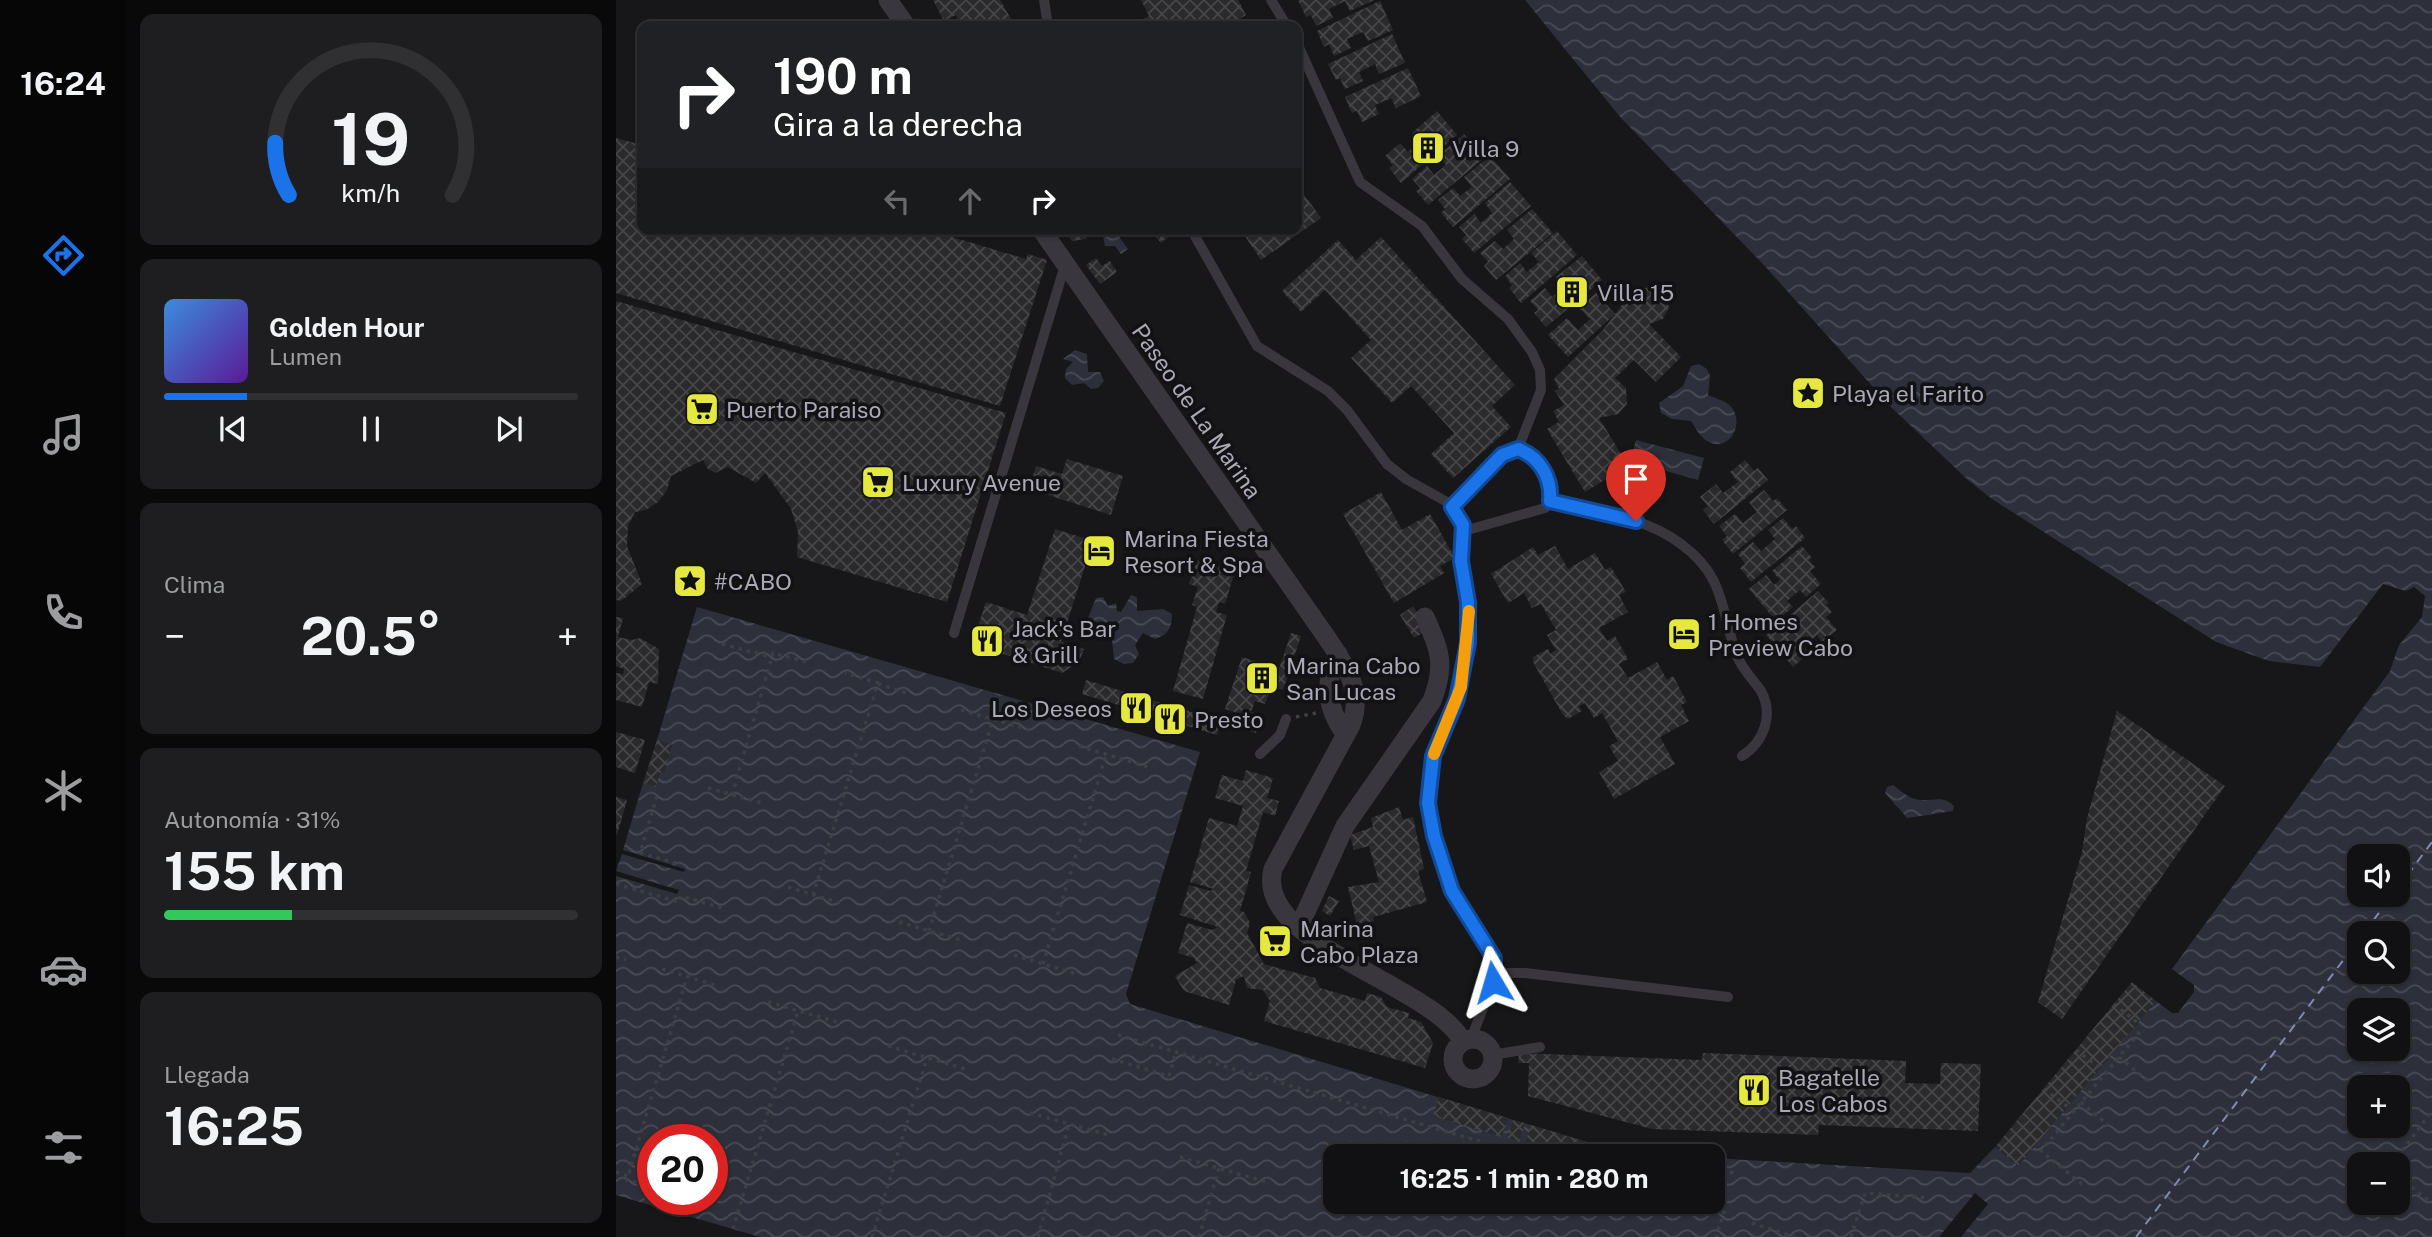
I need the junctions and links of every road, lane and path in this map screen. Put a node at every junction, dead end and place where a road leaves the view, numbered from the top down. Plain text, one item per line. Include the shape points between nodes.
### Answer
1 (888, 0) edge
2 (1044, 0) edge
3 (1271, 0) edge
4 (903, 21) edge
5 (1047, 21) edge
6 (1284, 21) edge
7 (1302, 54) edge
8 (1045, 235) edge
9 (1194, 235) edge
10 (1065, 265) junction
11 (1518, 449) junction
12 (1550, 501) junction
13 (1452, 507) junction
14 (1464, 531) junction
15 (1425, 617) dead end
16 (954, 633) dead end
17 (722, 644) dead end
18 (1338, 654) junction
19 (771, 658) junction
20 (807, 662) dead end
21 (845, 673) dead end
22 (878, 684) junction
23 (907, 693) dead end
24 (961, 710) dead end
25 (1332, 710) junction
26 (993, 719) junction
27 (1286, 719) joint
28 (1033, 731) dead end
29 (1346, 735) junction
30 (1079, 746) dead end
31 (1260, 754) dead end
32 (1106, 755) junction
33 (1742, 756) dead end
34 (1151, 768) dead end
35 (708, 789) dead end
36 (732, 795) junction
37 (657, 796) dead end
38 (762, 803) dead end
39 (679, 864) dead end
40 (616, 884) edge
41 (788, 887) dead end
42 (813, 895) junction
43 (844, 904) dead end
44 (722, 908) dead end
45 (899, 922) dead end
46 (1299, 927) junction
47 (929, 931) junction
48 (961, 940) dead end
49 (1014, 955) dead end
50 (616, 957) edge
51 (626, 960) dead end
52 (1043, 964) junction
53 (662, 969) dead end
54 (1076, 974) dead end
55 (687, 976) junction
56 (1493, 982) junction
57 (718, 986) dead end
58 (1728, 997) dead end
59 (768, 1002) dead end
60 (2113, 1004) dead end
61 (798, 1011) junction
62 (837, 1022) dead end
63 (2138, 1023) dead end
64 (2143, 1028) dead end
65 (1118, 1035) dead end
66 (1467, 1041) junction
67 (888, 1046) dead end
68 (1539, 1046) dead end
69 (2076, 1050) dead end
70 (1176, 1052) junction
71 (1492, 1055) junction
72 (2119, 1057) junction
73 (927, 1058) junction
74 (1112, 1059) dead end
75 (2100, 1068) dead end
76 (968, 1070) dead end
77 (2148, 1081) dead end
78 (2043, 1089) dead end
79 (2081, 1102) junction
80 (2067, 1107) dead end
81 (2432, 1111) edge
82 (1030, 1113) dead end
83 (1069, 1124) junction
84 (2108, 1125) dead end
85 (1112, 1136) dead end
86 (1489, 1144) edge
87 (2401, 1152) edge
88 (1180, 1157) dead end
89 (1219, 1168) junction
90 (616, 1172) edge
91 (1725, 1172) edge
92 (1737, 1173) dead end
93 (628, 1176) junction
94 (637, 1183) edge
95 (1270, 1183) dead end
96 (2082, 1184) dead end
97 (2410, 1186) edge
98 (1927, 1198) dead end
99 (2432, 1203) edge
100 (1723, 1214) edge
101 (1752, 1223) dead end
102 (733, 1229) dead end
103 (872, 1237) edge
104 (1038, 1237) edge
105 (1199, 1237) edge
106 (1716, 1237) edge
107 (1795, 1237) edge
108 (1851, 1237) edge

1 - 4 street
2 - 5 lane
3 - 6 lane
7 - 11 lane via 1360,182 1422,226 1462,279 1508,319 1532,352 1540,370 1541,390
8 - 10 street, Paseo de La Marina
9 - 13 lane via 1257,346 1328,391 1387,464
10 - 16 lane
10 - 18 street, Paseo de La Marina
11 - 12 lane via 1544,471
11 - 13 lane via 1502,455
12 - 14 lane via 1537,511
12 - 33 lane via 1658,530 1688,549 1711,573 1722,594 1739,660 1767,709 1760,739
13 - 14 lane via 1462,519
14 - 56 lane via 1461,561 1468,643 1457,699 1433,756 1428,803 1452,891 1494,958
15 - 46 street via 1440,655 1432,701 1339,835
17 - 19 path
18 - 25 street via 1330,669
18 - 29 street, Paseo de La Marina via 1357,702
19 - 20 path via 773,653
19 - 36 path
21 - 22 path
22 - 23 path
22 - 42 path
24 - 26 path
25 - 27 path
25 - 29 street
26 - 28 path
26 - 47 path
27 - 31 lane via 1280,735
29 - 46 street, Paseo de La Marina via 1272,874 1277,902
30 - 32 path
32 - 34 path
32 - 52 path
35 - 36 path
36 - 38 path
37 - 39 path via 640,853
40 - 44 path via 679,902 681,896
41 - 42 path
42 - 43 path
45 - 47 path
46 - 66 street, Paseo de La Marina via 1444,1017
47 - 48 path
49 - 52 path
50 - 51 path
52 - 54 path
53 - 55 path
55 - 57 path
55 - 93 path
56 - 58 lane via 1508,973 1525,973
56 - 66 lane
59 - 61 path
60 - 63 path
61 - 62 path
61 - 102 path
64 - 72 path
65 - 70 path
66 - 71 street, Paseo de La Marina via 1485,1043
66 - 71 street via 1455,1050 1453,1061 1466,1078 1487,1073
67 - 73 path
68 - 71 lane
69 - 75 path
70 - 74 path via 1169,1076
70 - 86 path
72 - 77 path
72 - 79 path
73 - 76 path
73 - 103 path
78 - 80 path
79 - 84 path
79 - 96 path via 2041,1151
81 - 87 path
82 - 83 path
83 - 85 path
83 - 104 path
88 - 89 path
89 - 95 path
89 - 105 path
90 - 93 path
91 - 92 path
93 - 94 path via 627,1180
97 - 99 path
98 - 108 path via 1865,1193
100 - 106 path
101 - 107 path

